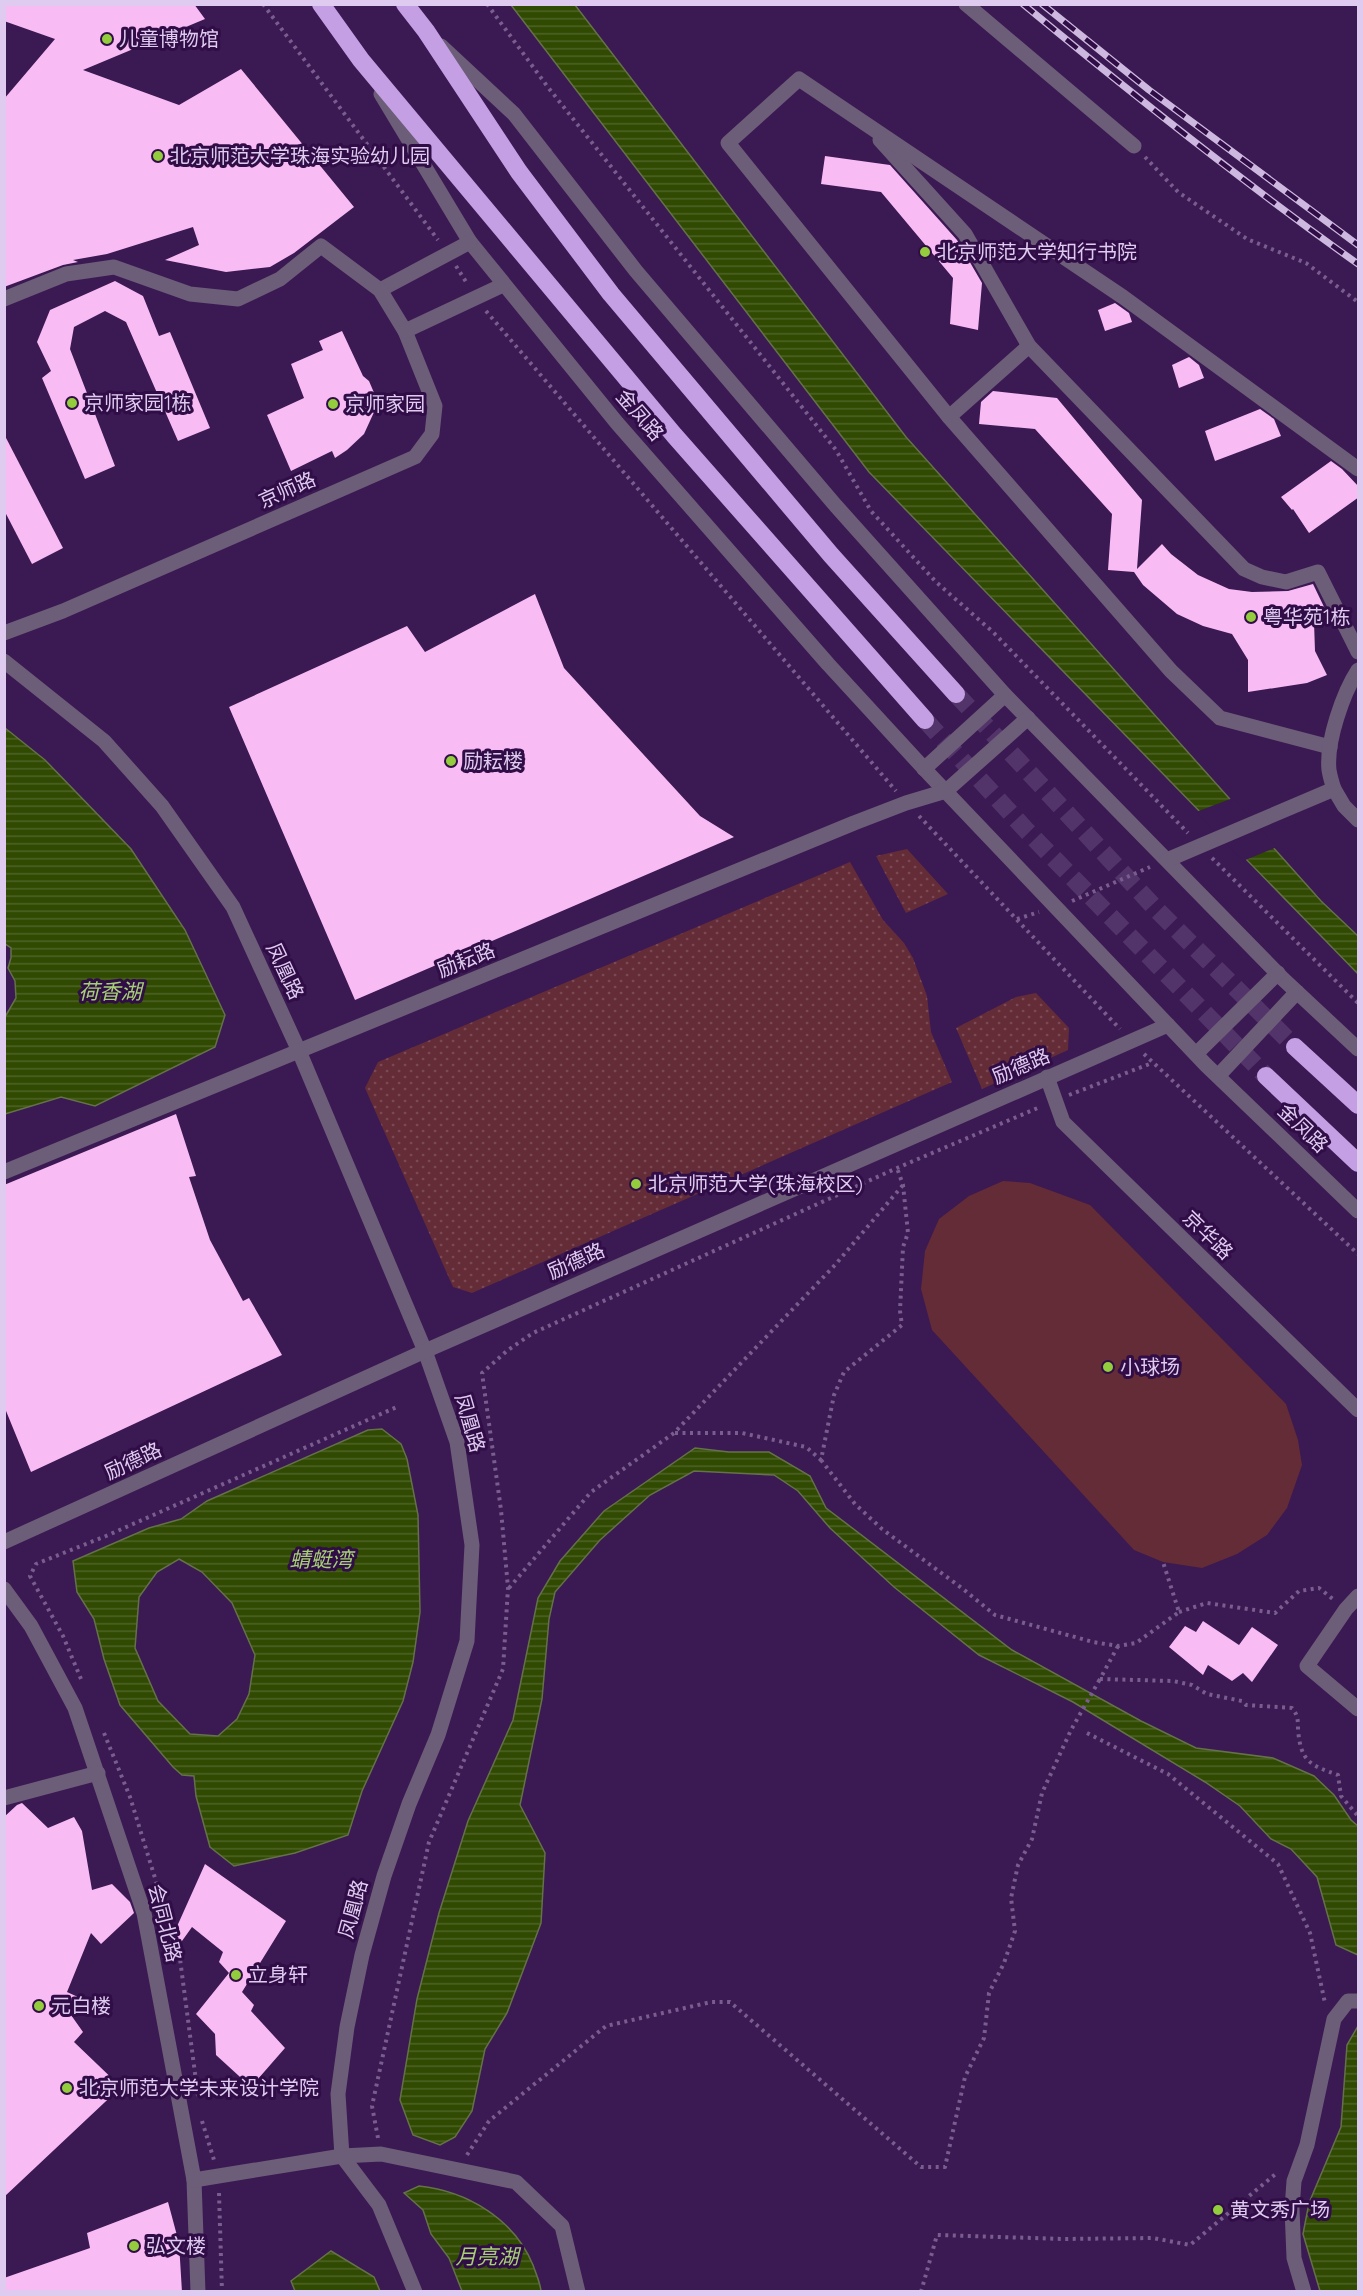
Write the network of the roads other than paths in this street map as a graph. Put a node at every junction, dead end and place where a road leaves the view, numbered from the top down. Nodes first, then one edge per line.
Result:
1 (321, 4) edge
2 (405, 4) edge
3 (966, 4) edge
4 (426, 31) junction
5 (362, 60) junction
6 (864, 122) junction
7 (1134, 146) road end
8 (470, 242) junction
9 (503, 285) junction
10 (380, 290) junction
11 (4, 299) edge
12 (405, 331) junction
13 (1029, 346) junction
14 (949, 417) junction
15 (1359, 469) edge
16 (4, 633) edge
17 (1359, 652) edge
18 (4, 660) edge
19 (1359, 670) edge
20 (956, 694) tunnel mouth
21 (1005, 695) junction
22 (1028, 718) junction
23 (925, 720) tunnel mouth
24 (1330, 747) junction
25 (924, 769) junction
26 (1334, 789) junction
27 (946, 791) junction
28 (1359, 820) edge
29 (1167, 860) junction
30 (1278, 973) junction
31 (1297, 992) junction
32 (1168, 1025) junction
33 (1295, 1047) tunnel mouth
34 (1359, 1049) edge
35 (299, 1051) junction
36 (1196, 1054) junction
37 (1218, 1076) junction
38 (1266, 1076) tunnel mouth
39 (1047, 1077) junction
40 (1359, 1105) edge
41 (1359, 1163) edge
42 (4, 1172) edge
43 (1359, 1211) edge
44 (425, 1351) junction
45 (1359, 1410) edge
46 (4, 1542) edge
47 (4, 1589) edge
48 (1359, 1596) edge
49 (1359, 1709) edge
50 (98, 1773) junction
51 (4, 1798) edge
52 (1359, 2001) edge
53 (342, 2156) junction
54 (194, 2180) junction
55 (198, 2292) edge
56 (415, 2292) edge
57 (578, 2292) edge
58 (1304, 2292) edge

1 - 5 highway, 金凤路
2 - 4 highway
3 - 7 street
4 - 20 highway
4 - 21 street
5 - 8 street, 金凤路
5 - 23 highway, 金凤路
6 - 13 street
6 - 14 street
6 - 15 street
8 - 9 street, 金凤路
8 - 10 street
9 - 12 street
9 - 25 street, 金凤路
10 - 11 street
10 - 12 street, 京师路
12 - 16 street, 京师路
13 - 14 street
13 - 17 street
14 - 24 street
18 - 35 street, 凤凰路
19 - 24 street
21 - 22 street
21 - 25 street
22 - 27 street
22 - 29 street
24 - 26 street
25 - 27 street, 金凤路
26 - 28 street
26 - 29 street
27 - 32 street, 金凤路
27 - 35 street, 励耘路
29 - 30 street
30 - 31 street
30 - 36 street
31 - 34 street
31 - 37 street
32 - 36 street, 金凤路
32 - 39 street, 励德路
33 - 40 highway
35 - 42 street, 励耘路
35 - 44 street, 凤凰路
36 - 37 street, 金凤路
37 - 43 street, 金凤路
38 - 41 highway, 金凤路
39 - 44 street, 励德路
39 - 45 street, 京华路
44 - 46 street, 励德路
44 - 53 street, 凤凰路
47 - 50 street, 会同北路
48 - 49 street
50 - 51 street
50 - 54 street, 会同北路
52 - 58 street
53 - 54 street
53 - 56 street
53 - 57 street
54 - 55 street, 会同北路

